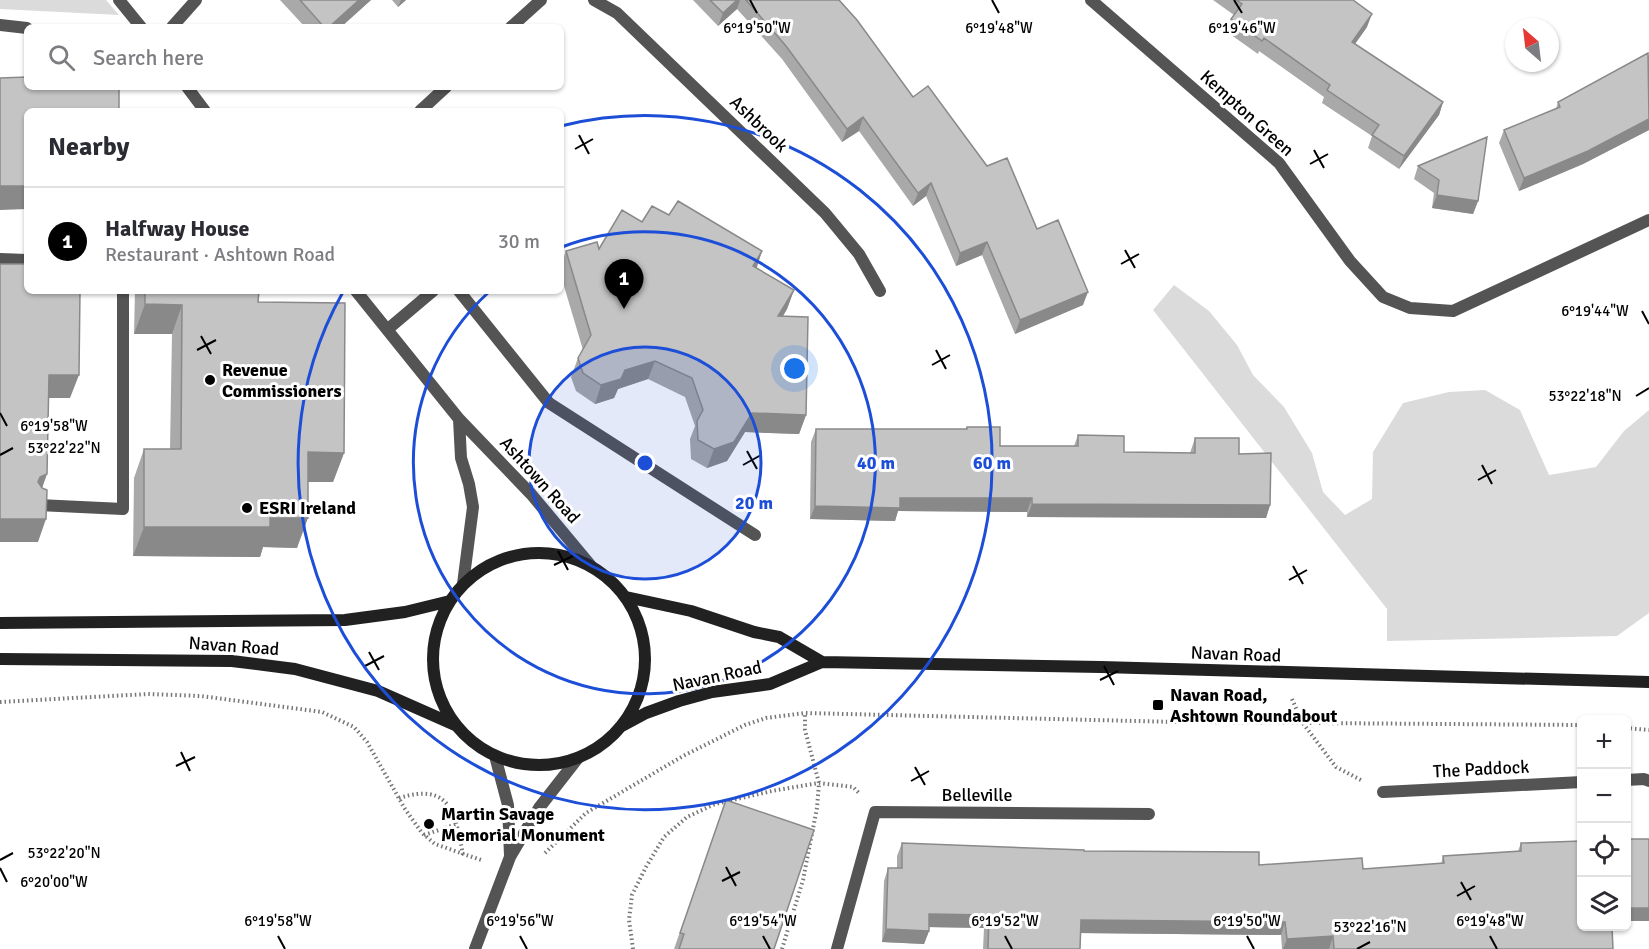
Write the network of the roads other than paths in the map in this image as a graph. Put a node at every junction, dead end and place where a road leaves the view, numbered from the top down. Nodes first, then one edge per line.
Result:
1 (119, 0) edge
2 (196, 0) edge
3 (541, 0) edge
4 (594, 0) edge
5 (1091, 0) edge
6 (139, 24) edge
7 (175, 24) edge
8 (514, 24) edge
9 (0, 25) edge
10 (24, 28) edge
11 (189, 90) edge
12 (443, 90) edge
13 (203, 108) edge
14 (423, 108) edge
15 (1649, 220) edge
16 (0, 260) edge
17 (24, 260) edge
18 (880, 291) dead end
19 (123, 294) edge
20 (359, 294) edge
21 (429, 294) edge
22 (461, 294) edge
23 (388, 329) junction
24 (459, 419) junction
25 (39, 505) edge
26 (755, 535) dead end
27 (592, 567) junction
28 (463, 584) junction
29 (626, 597) junction
30 (450, 600) junction
31 (0, 623) edge
32 (0, 659) edge
33 (822, 662) junction
34 (1649, 682) edge
35 (456, 725) junction
36 (620, 727) junction
37 (495, 756) junction
38 (578, 758) junction
39 (1631, 780) edge
40 (1649, 781) edge
41 (1577, 782) edge
42 (1383, 792) road end
43 (1149, 814) dead end
44 (510, 857) junction
45 (475, 949) edge
46 (837, 949) edge

1 - 6 street
2 - 7 street
3 - 8 street
4 - 18 street, Ashbrook
5 - 15 street, Kempton Green
9 - 10 street
11 - 13 street
12 - 14 street
16 - 17 street
19 - 25 street
20 - 23 street, Ashtown Road
21 - 23 street
22 - 26 street
23 - 24 street, Ashtown Road
24 - 27 street, Ashtown Road
24 - 28 street
27 - 28 main road
27 - 29 main road
28 - 30 main road
29 - 33 main road, Navan Road
29 - 36 main road
30 - 31 main road, Navan Road
30 - 35 main road
32 - 35 main road, Navan Road
33 - 34 main road, Navan Road
33 - 36 main road, Navan Road
35 - 37 main road
36 - 38 main road
37 - 38 main road
37 - 44 street
38 - 44 street
39 - 40 street
41 - 42 street, The Paddock
43 - 46 street, Belleville
44 - 45 street

